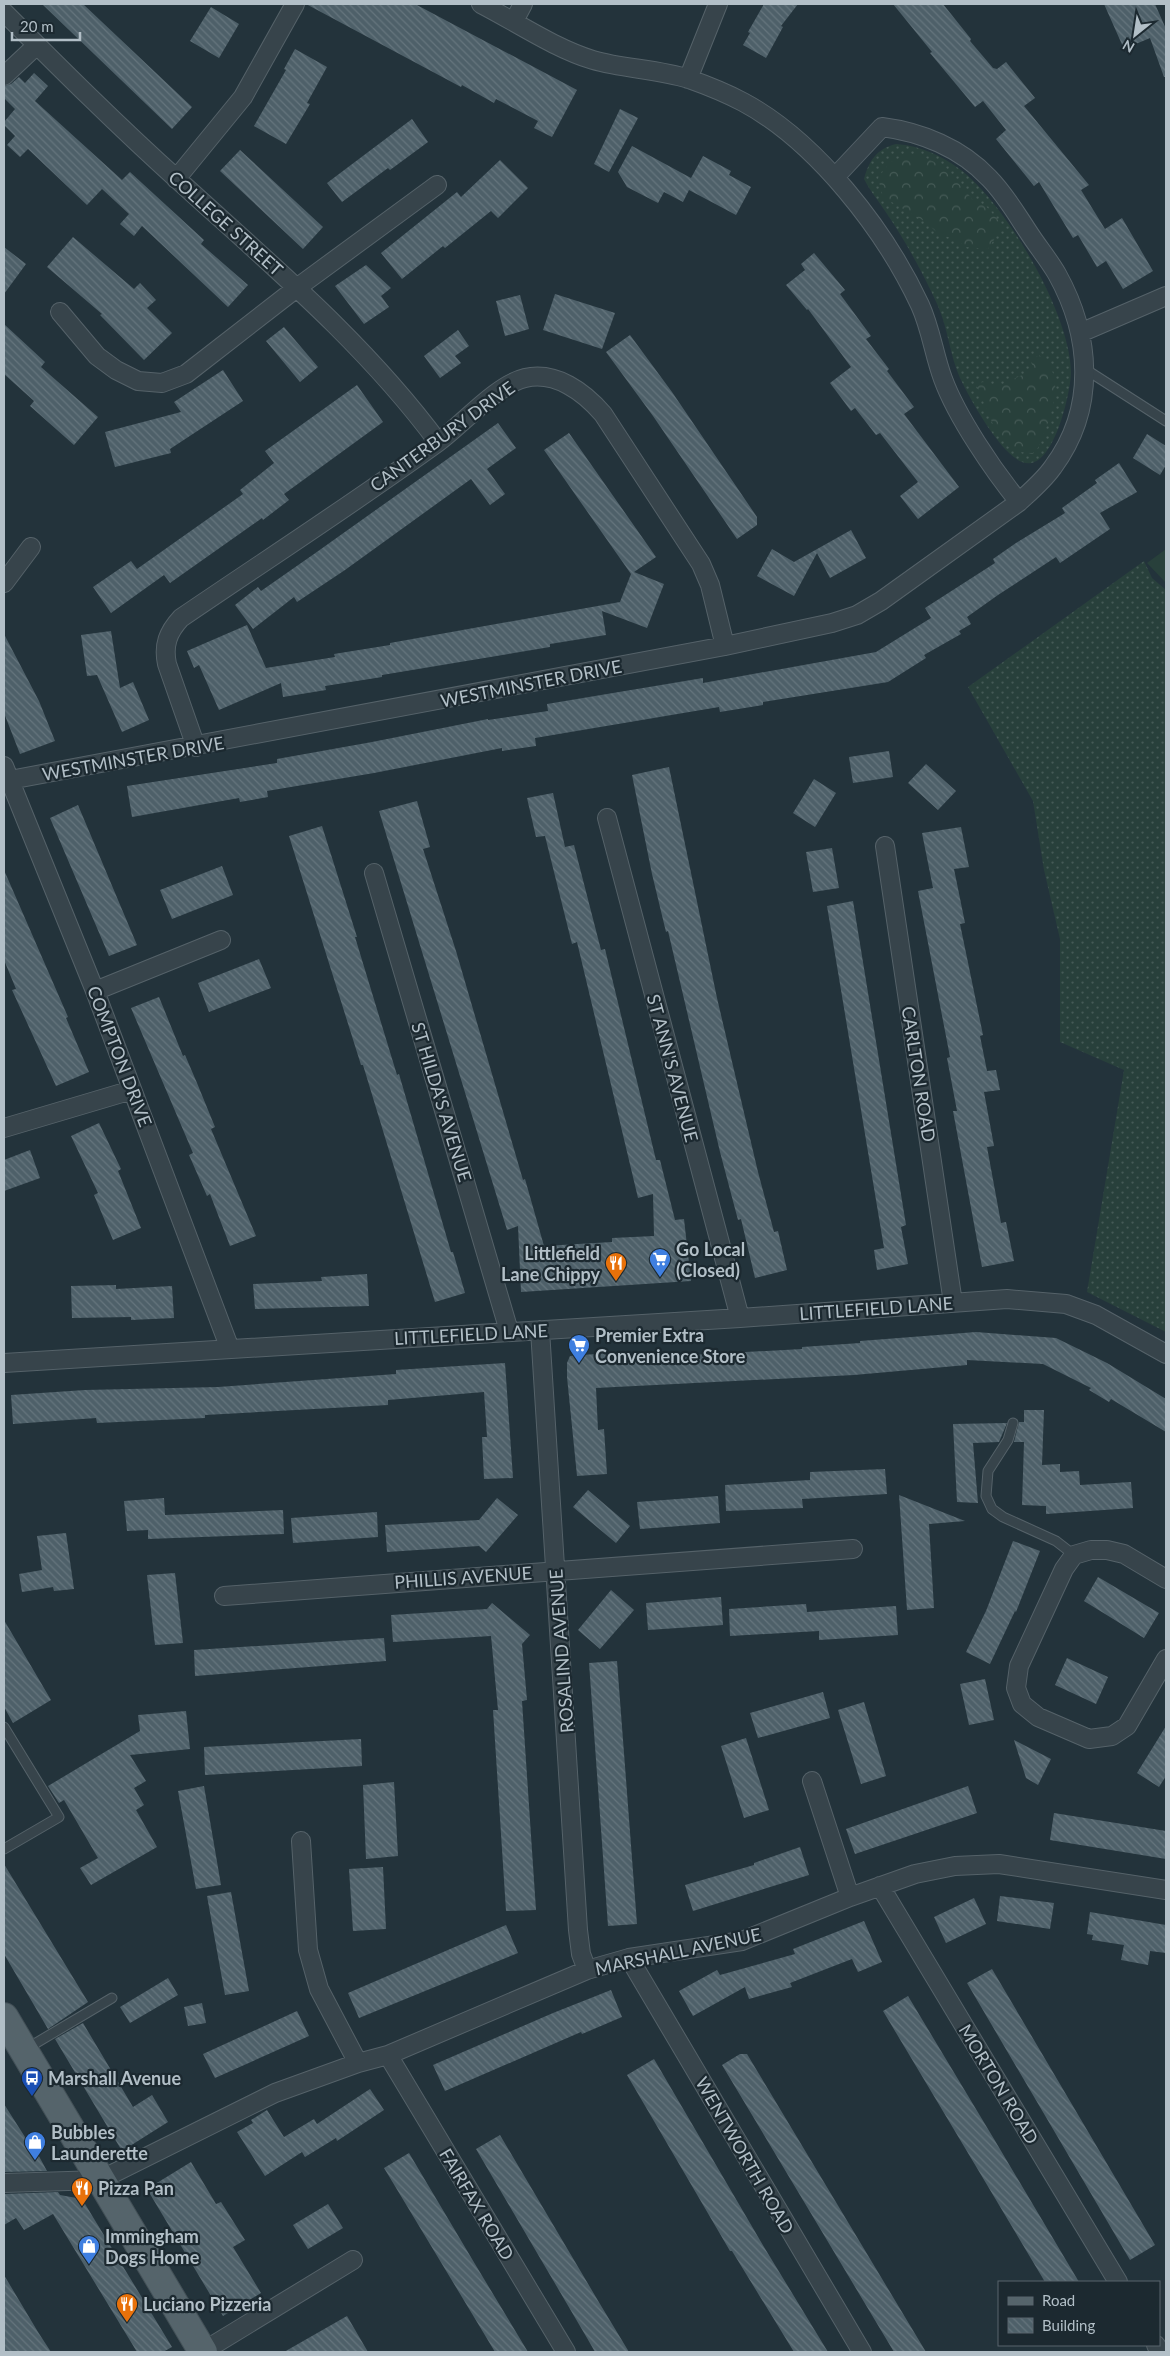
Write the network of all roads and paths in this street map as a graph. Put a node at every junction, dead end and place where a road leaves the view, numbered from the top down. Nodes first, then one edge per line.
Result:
1 (295, 4) edge
2 (482, 4) edge
3 (523, 4) edge
4 (718, 4) edge
5 (4, 12) edge
6 (514, 21) junction
7 (37, 45) junction
8 (4, 76) edge
9 (688, 79) junction
10 (835, 177) junction
11 (176, 179) junction
12 (437, 185) dead end
13 (298, 287) junction
14 (1166, 296) edge
15 (60, 312) dead end
16 (1080, 333) junction
17 (1085, 369) junction
18 (1166, 421) edge
19 (438, 442) junction
20 (1018, 502) junction
21 (31, 547) dead end
22 (6, 577) edge
23 (725, 646) junction
24 (196, 747) junction
25 (7, 773) edge
26 (607, 818) dead end
27 (884, 846) dead end
28 (374, 873) dead end
29 (221, 940) dead end
30 (95, 990) junction
31 (132, 1090) junction
32 (4, 1128) edge
33 (953, 1303) junction
34 (740, 1318) junction
35 (540, 1330) junction
36 (509, 1331) junction
37 (230, 1349) junction
38 (1166, 1354) edge
39 (4, 1363) edge
40 (1014, 1423) dead end
41 (853, 1549) dead end
42 (1074, 1555) junction
43 (556, 1570) junction
44 (1166, 1579) edge
45 (224, 1596) dead end
46 (1166, 1659) edge
47 (4, 1726) edge
48 (812, 1781) dead end
49 (301, 1841) dead end
50 (4, 1849) edge
51 (880, 1886) junction
52 (1166, 1890) edge
53 (850, 1897) junction
54 (629, 1958) junction
55 (587, 1970) junction
56 (112, 1998) dead end
57 (4, 2017) edge
58 (24, 2050) junction
59 (388, 2055) junction
60 (358, 2063) junction
61 (100, 2180) junction
62 (4, 2182) edge
63 (353, 2260) dead end
64 (1117, 2281) edge
65 (203, 2352) edge
66 (566, 2352) edge
67 (862, 2352) edge

1 - 11 street
2 - 6 street
3 - 6 street
4 - 9 street
5 - 7 street, COLLEGE STREET
6 - 9 street
7 - 8 street
7 - 11 street, COLLEGE STREET
9 - 10 street
10 - 16 street, WESTMINSTER DRIVE
10 - 20 street
11 - 13 street, COLLEGE STREET
12 - 13 street
13 - 15 street
13 - 19 street, COLLEGE STREET
14 - 16 street
16 - 17 street, WESTMINSTER DRIVE
17 - 18 lane
17 - 20 street, WESTMINSTER DRIVE
19 - 23 street, CANTERBURY DRIVE
19 - 24 street, CANTERBURY DRIVE
20 - 23 street, WESTMINSTER DRIVE
21 - 22 street
23 - 24 street, WESTMINSTER DRIVE
24 - 25 street, WESTMINSTER DRIVE
25 - 30 street, COMPTON DRIVE
26 - 34 street, ST ANN'S AVENUE
27 - 33 street, CARLTON ROAD
28 - 36 street, ST HILDA'S AVENUE
29 - 30 street
30 - 31 street, COMPTON DRIVE
31 - 32 street
31 - 37 street, COMPTON DRIVE
33 - 34 street, LITTLEFIELD LANE
33 - 38 street, LITTLEFIELD LANE
34 - 35 street, LITTLEFIELD LANE
35 - 36 street, LITTLEFIELD LANE
35 - 43 street, ROSALIND AVENUE
36 - 37 street, LITTLEFIELD LANE
37 - 39 street, LITTLEFIELD LANE
40 - 42 lane
41 - 43 street, PHILLIS AVENUE
42 - 44 street
42 - 46 street
43 - 45 street, PHILLIS AVENUE
43 - 55 street, ROSALIND AVENUE
47 - 50 lane
48 - 53 street
49 - 60 street
51 - 52 street, MARSHALL AVENUE
51 - 53 street, MARSHALL AVENUE
51 - 64 street, MORTON ROAD
53 - 54 street, MARSHALL AVENUE
54 - 55 street, MARSHALL AVENUE
54 - 67 street, WENTWORTH ROAD
55 - 59 street, MARSHALL AVENUE
56 - 58 lane
57 - 58 main road
58 - 61 main road
59 - 60 street, MARSHALL AVENUE
59 - 66 street, FAIRFAX ROAD
60 - 61 street, MARSHALL AVENUE
61 - 62 street
61 - 65 main road
63 - 65 street

